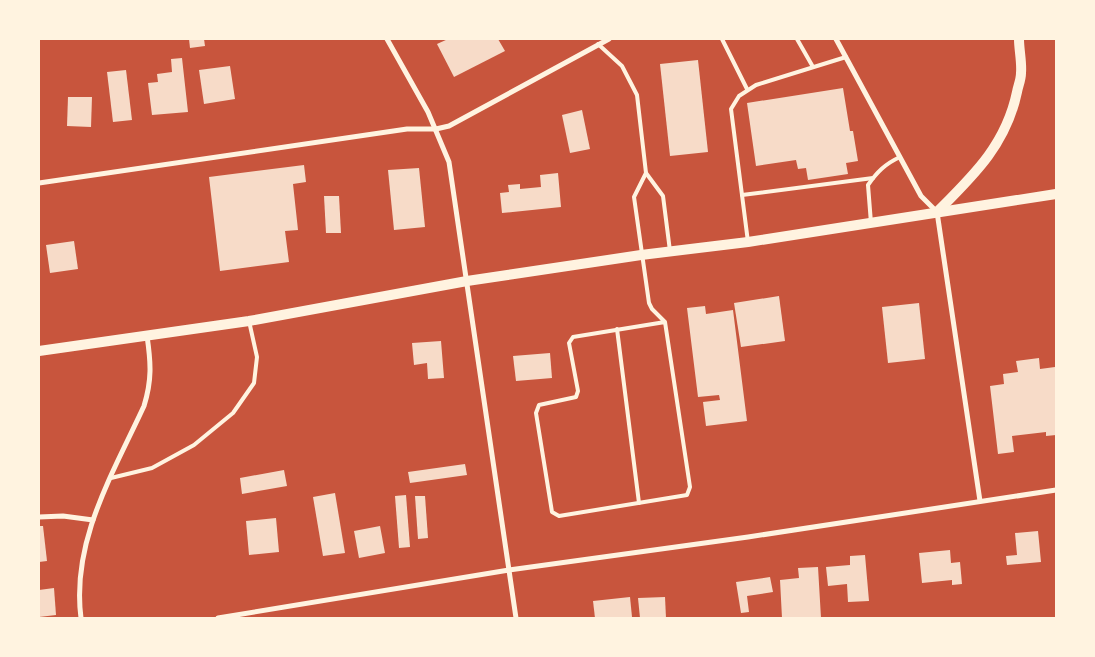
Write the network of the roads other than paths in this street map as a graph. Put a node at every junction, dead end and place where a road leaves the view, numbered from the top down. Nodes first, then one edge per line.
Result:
1 (388, 39) edge
2 (609, 39) edge
3 (722, 39) edge
4 (797, 39) edge
5 (836, 39) edge
6 (1018, 39) edge
7 (598, 44) junction
8 (846, 57) junction
9 (812, 67) junction
10 (747, 90) junction
11 (436, 129) junction
12 (900, 157) junction
13 (646, 173) junction
14 (873, 178) junction
15 (39, 183) edge
16 (1056, 194) edge
17 (742, 195) junction
18 (937, 212) junction
19 (871, 222) junction
20 (748, 242) junction
21 (670, 252) junction
22 (641, 255) junction
23 (467, 280) junction
24 (249, 321) junction
25 (665, 322) junction
26 (617, 330) junction
27 (147, 336) junction
28 (39, 351) edge
29 (111, 478) junction
30 (1056, 490) edge
31 (980, 502) junction
32 (639, 503) junction
33 (39, 517) edge
34 (93, 520) junction
35 (509, 570) junction
36 (81, 618) edge
37 (218, 618) edge
38 (516, 618) edge

1 - 11 street
2 - 7 street
3 - 10 lane
4 - 9 lane
5 - 8 street
6 - 18 main road
7 - 11 street
7 - 13 lane
8 - 9 lane
8 - 12 street
9 - 10 lane
10 - 17 lane
11 - 15 street
11 - 23 street
12 - 14 lane
12 - 18 street
13 - 21 lane
13 - 22 lane
14 - 17 lane
14 - 19 lane
16 - 18 main road
17 - 20 lane
18 - 19 main road
18 - 31 street
19 - 20 main road
20 - 21 main road
21 - 22 main road
22 - 23 main road
22 - 25 lane
23 - 24 main road
23 - 35 street
24 - 27 main road
24 - 29 lane
25 - 26 lane
25 - 32 lane
26 - 32 lane
26 - 32 lane
27 - 28 main road
27 - 29 street
29 - 34 street
30 - 31 street
31 - 35 street
33 - 34 street
34 - 36 street
35 - 37 street
35 - 38 street

